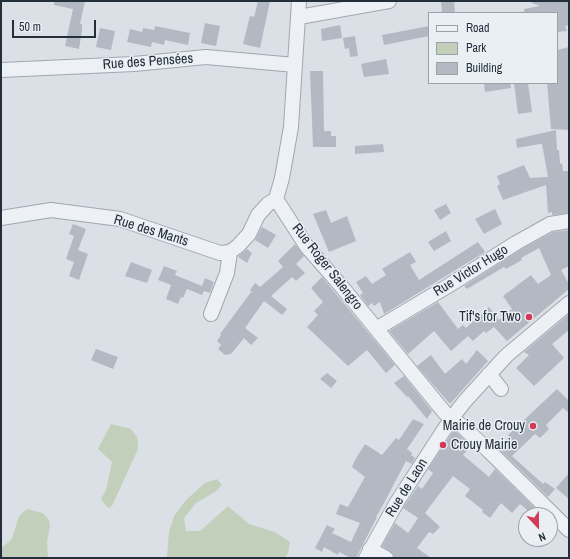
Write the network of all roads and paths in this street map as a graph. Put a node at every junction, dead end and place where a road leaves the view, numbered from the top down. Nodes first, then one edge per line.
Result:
1 (299, 1) edge
2 (389, 1) edge
3 (299, 16) junction
4 (295, 65) junction
5 (1, 70) edge
6 (276, 199) junction
7 (1, 218) edge
8 (569, 221) edge
9 (230, 252) junction
10 (569, 303) edge
11 (211, 314) dead end
12 (376, 329) junction
13 (489, 374) junction
14 (501, 389) dead end
15 (451, 419) junction
16 (569, 530) edge
17 (368, 554) edge
18 (386, 558) edge

1 - 3 street
2 - 3 street
3 - 4 street
4 - 5 street, Rue des Pensées
4 - 6 street
6 - 9 street
6 - 12 street, Rue Roger Salengro
7 - 9 street, Rue des Mants
8 - 12 street, Rue Victor Hugo
9 - 11 street
10 - 13 street, Rue de Laon
12 - 15 street, Rue Roger Salengro
13 - 14 street
13 - 15 street, Rue de Laon
15 - 16 street, Rue Roger Salengro
15 - 17 street, Rue de Laon
17 - 18 street

